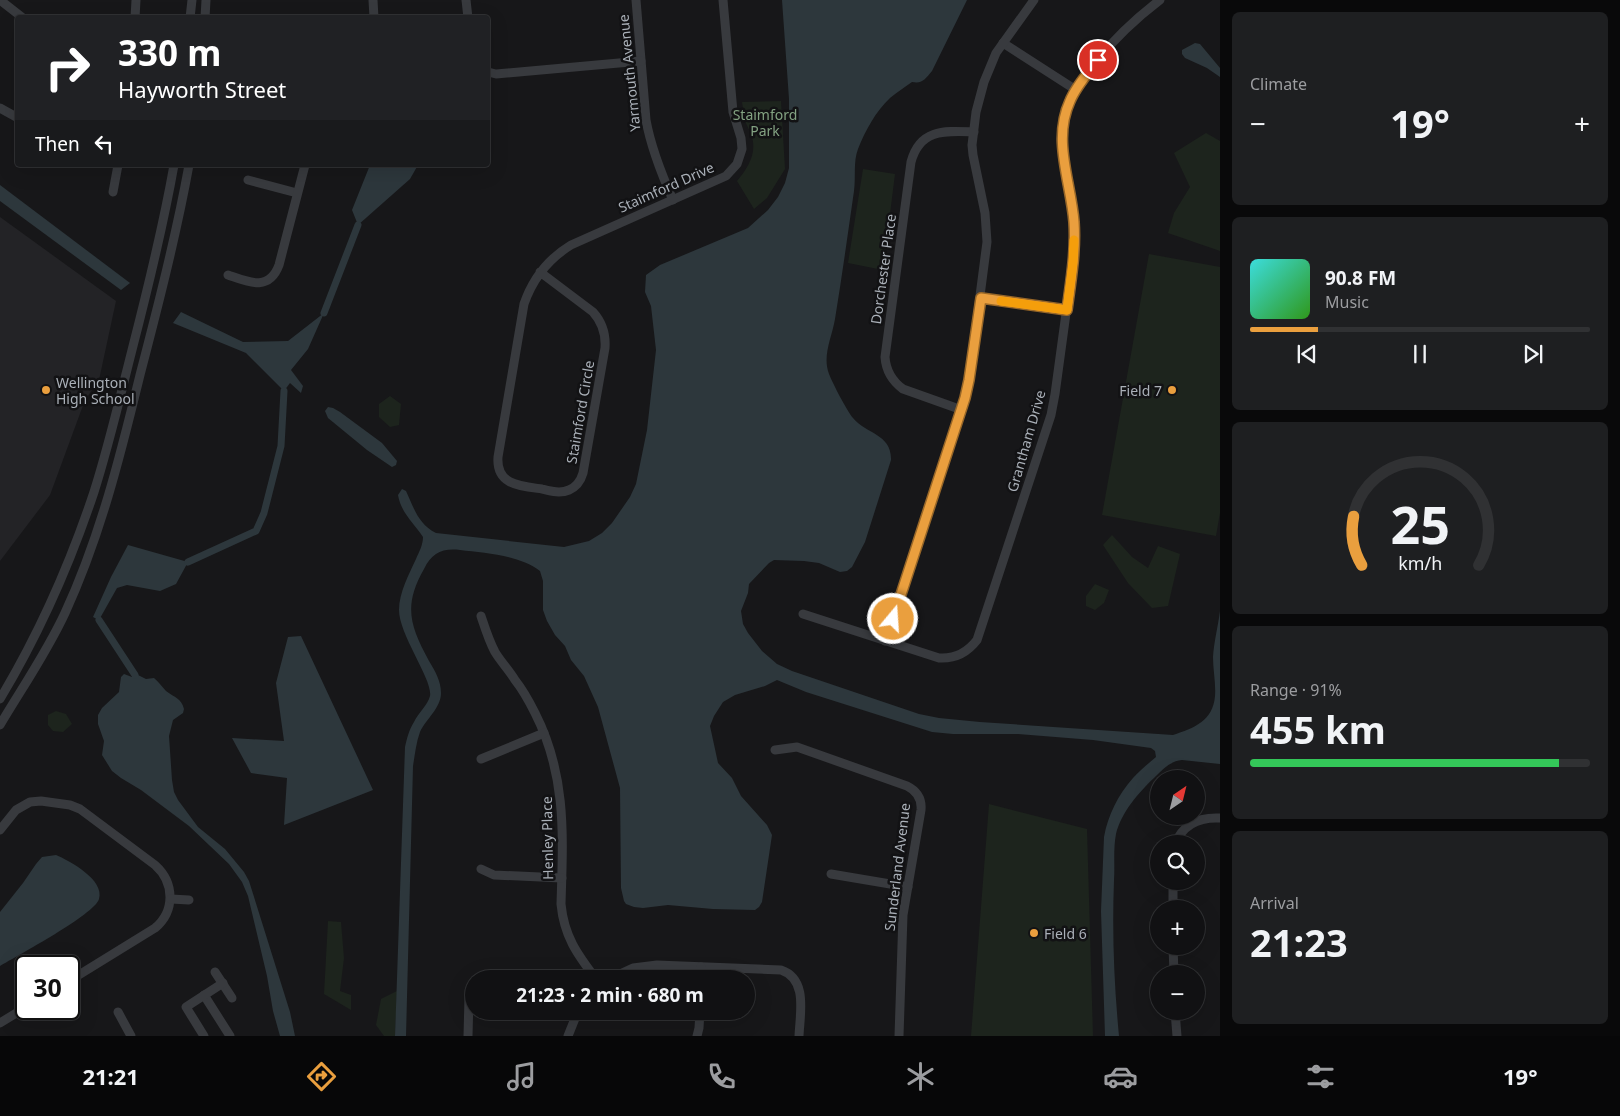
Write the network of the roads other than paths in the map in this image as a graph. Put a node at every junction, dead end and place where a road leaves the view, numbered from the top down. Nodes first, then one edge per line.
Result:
1 (0, 0) edge
2 (136, 0) edge
3 (192, 0) edge
4 (206, 0) edge
5 (372, 0) edge
6 (466, 0) edge
7 (636, 0) edge
8 (723, 0) edge
9 (1034, 0) edge
10 (1160, 0) edge
11 (19, 15) edge
12 (135, 15) edge
13 (190, 15) edge
14 (205, 15) edge
15 (374, 15) edge
16 (468, 15) edge
17 (1003, 43) junction
18 (641, 62) junction
19 (490, 72) edge
20 (1076, 90) junction
21 (0, 108) edge
22 (15, 116) edge
23 (974, 132) junction
24 (118, 167) edge
25 (174, 167) edge
26 (189, 167) edge
27 (304, 167) edge
28 (248, 180) dead end
29 (113, 192) dead end
30 (297, 193) junction
31 (673, 200) junction
32 (540, 272) junction
33 (228, 275) dead end
34 (981, 298) junction
35 (1067, 310) junction
36 (120, 400) junction
37 (133, 404) junction
38 (962, 410) junction
39 (803, 614) dead end
40 (480, 616) dead end
41 (886, 641) junction
42 (0, 699) edge
43 (0, 725) edge
44 (544, 733) junction
45 (775, 750) dead end
46 (480, 759) dead end
47 (1220, 818) edge
48 (0, 830) edge
49 (1180, 835) edge
50 (480, 869) dead end
51 (831, 874) dead end
52 (562, 878) junction
53 (908, 887) junction
54 (171, 899) junction
55 (189, 900) dead end
56 (702, 967) junction
57 (589, 970) edge
58 (630, 970) edge
59 (702, 970) edge
60 (215, 972) dead end
61 (80, 974) edge
62 (223, 983) junction
63 (204, 995) junction
64 (232, 998) dead end
65 (118, 1012) dead end
66 (15, 1014) edge
67 (468, 1020) edge
68 (574, 1020) edge
69 (699, 1020) edge
70 (1176, 1020) edge
71 (0, 1024) edge
72 (132, 1036) edge
73 (204, 1036) edge
74 (230, 1036) edge
75 (468, 1036) edge
76 (568, 1036) edge
77 (697, 1036) edge
78 (799, 1036) edge
79 (899, 1036) edge
80 (1177, 1036) edge

1 - 11 street
2 - 12 street
3 - 13 street
4 - 14 street
5 - 15 street
6 - 16 street
7 - 18 street, Yarmouth Avenue
8 - 31 street, Staimford Drive
9 - 17 street
10 - 20 street, Grantham Drive
17 - 20 street
17 - 23 street
18 - 19 street
18 - 31 street, Yarmouth Avenue
20 - 35 street, Grantham Drive
21 - 22 street
23 - 34 street
23 - 38 street, Dorchester Place
24 - 29 street
25 - 36 street
26 - 37 street
27 - 30 street
28 - 30 street
30 - 33 street
31 - 32 street, Staimford Drive
32 - 32 street, Staimford Circle
34 - 35 street
34 - 38 street
35 - 41 street, Grantham Drive
36 - 37 street
36 - 42 street
37 - 43 street
38 - 41 street
39 - 41 street
40 - 44 street, Henley Place
44 - 46 street
44 - 52 street, Henley Place
45 - 53 street, Sunderland Avenue
47 - 49 street
48 - 54 street
50 - 52 street
51 - 53 street
52 - 57 street, Henley Place
53 - 79 street, Sunderland Avenue
54 - 55 street
54 - 61 street
56 - 58 street
56 - 59 street
56 - 78 street
60 - 62 street
62 - 63 street
62 - 64 street
63 - 73 street
63 - 74 street
65 - 72 street
66 - 71 street
67 - 75 street
68 - 76 street
69 - 77 street
70 - 80 street

